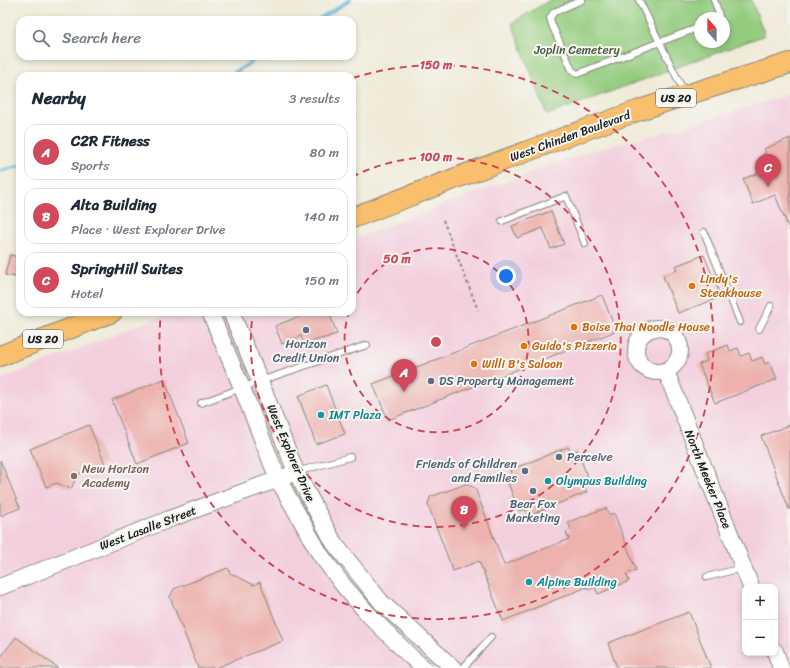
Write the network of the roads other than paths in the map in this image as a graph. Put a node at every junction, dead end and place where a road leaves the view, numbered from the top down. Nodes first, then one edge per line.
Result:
1 (582, 0) edge
2 (639, 0) edge
3 (714, 0) edge
4 (718, 12) edge
5 (694, 29) edge
6 (660, 42) junction
7 (788, 61) edge
8 (686, 95) junction
9 (356, 216) edge
10 (502, 221) dead end
11 (704, 232) dead end
12 (585, 244) dead end
13 (770, 306) dead end
14 (102, 316) edge
15 (212, 316) edge
16 (233, 316) edge
17 (740, 322) dead end
18 (759, 329) dead end
19 (367, 345) dead end
20 (0, 356) edge
21 (666, 371) dead end
22 (260, 381) junction
23 (242, 388) junction
24 (200, 403) dead end
25 (350, 457) dead end
26 (296, 472) junction
27 (278, 479) junction
28 (744, 567) junction
29 (707, 577) dead end
30 (750, 584) edge
31 (0, 588) edge
32 (491, 637) dead end
33 (777, 656) edge
34 (424, 668) edge
35 (453, 668) edge
36 (463, 668) edge
37 (781, 668) edge

1 - 6 lane
2 - 6 lane
3 - 4 lane
5 - 6 lane
6 - 8 lane
7 - 8 main road, West Chinden Boulevard / US 20
8 - 9 main road, West Chinden Boulevard / US 20
10 - 12 lane
11 - 17 lane
13 - 18 lane
14 - 20 main road, US 20
15 - 23 street, West Explorer Drive
16 - 22 street, West Explorer Drive
19 - 22 lane
21 - 28 street, North Meeker Place
22 - 23 lane
22 - 26 street, West Explorer Drive
23 - 24 lane
23 - 27 street, West Explorer Drive
25 - 26 lane
26 - 27 street, West Lasalle Street
26 - 35 street, West Explorer Drive
27 - 31 street, West Lasalle Street
27 - 34 street, West Explorer Drive
28 - 29 lane
28 - 30 street, North Meeker Place
32 - 36 lane
33 - 37 street

